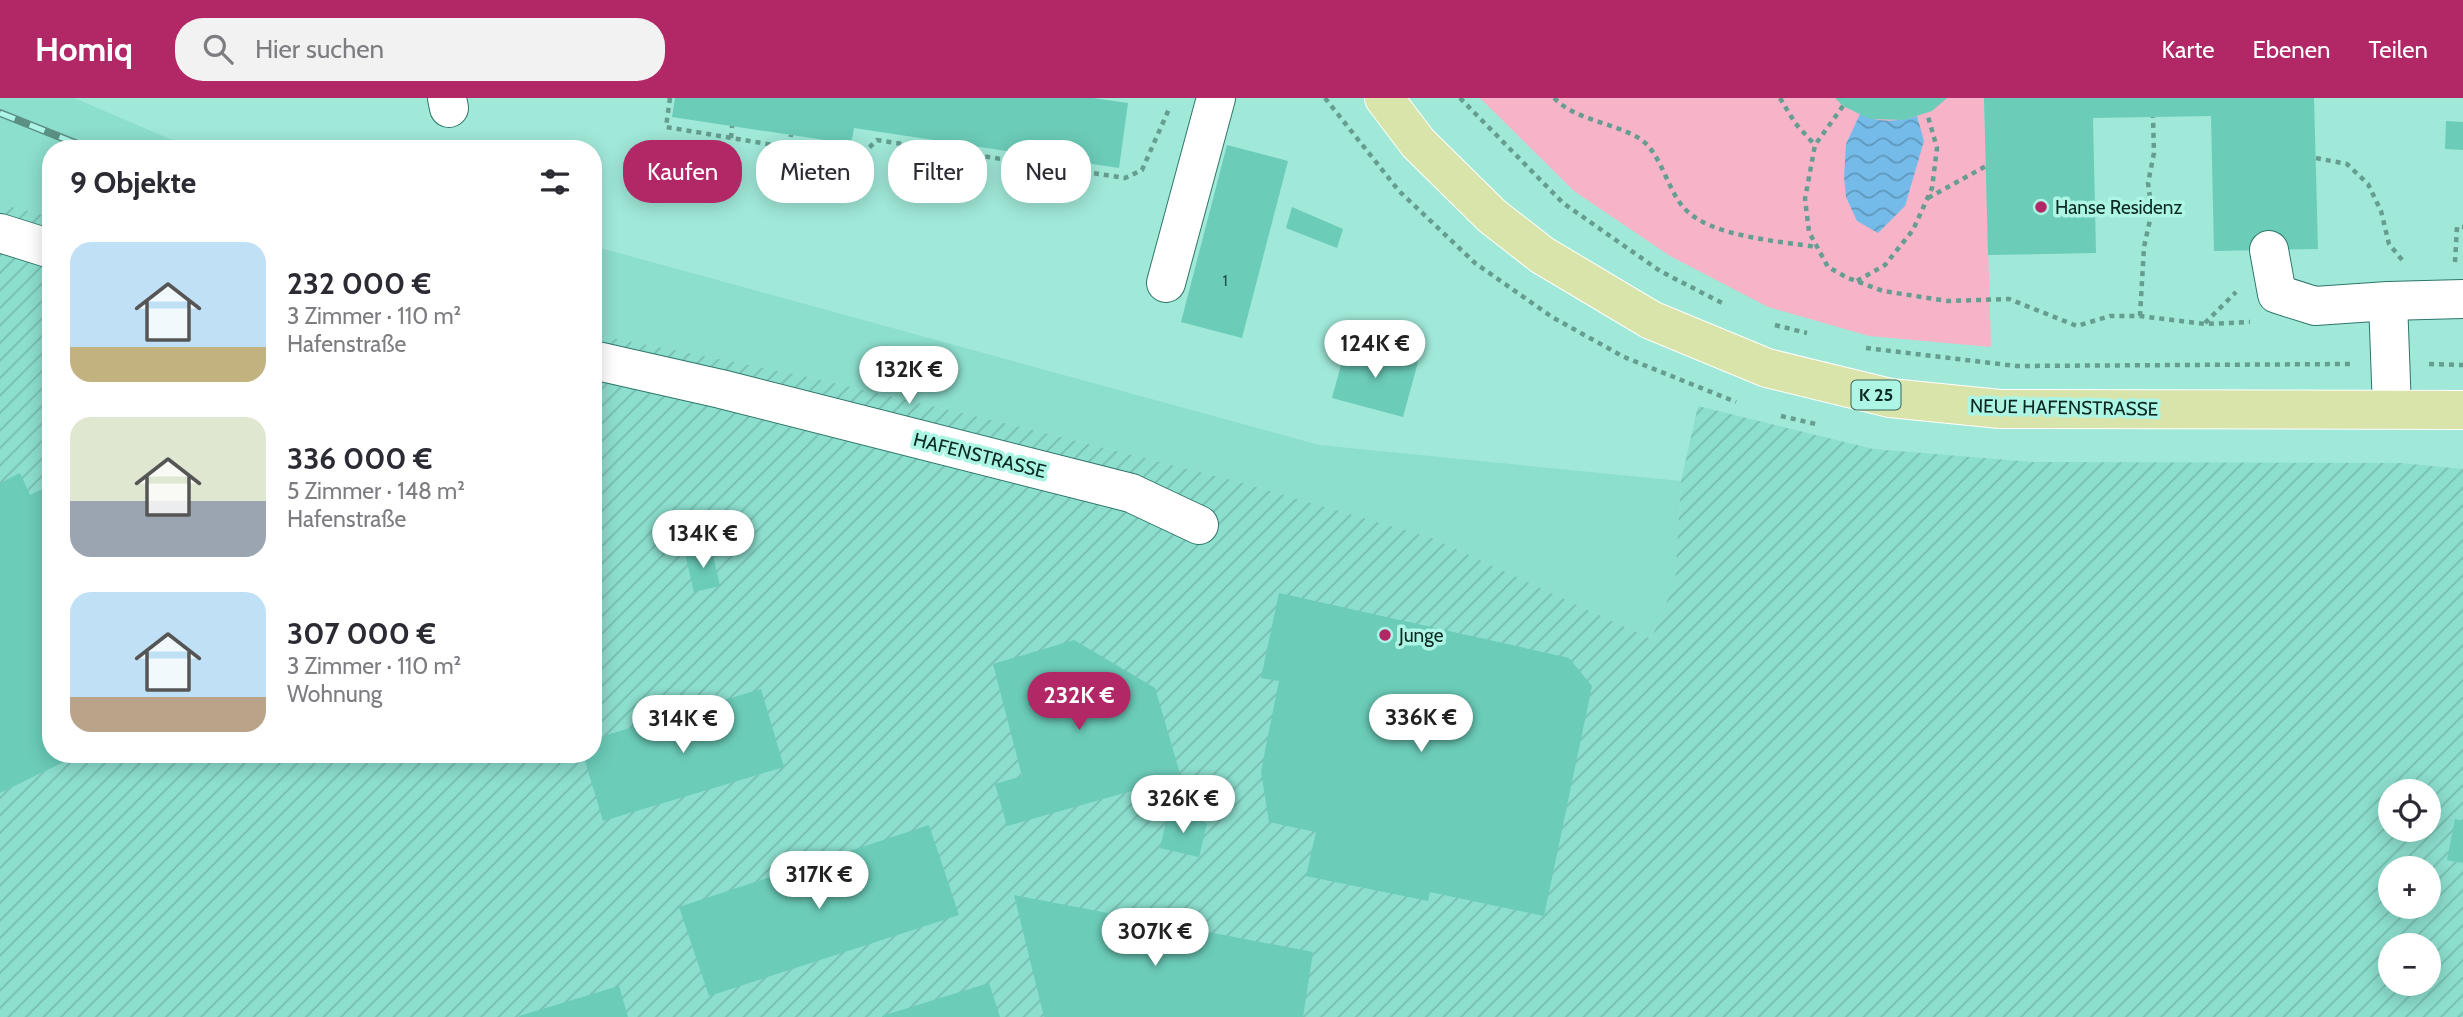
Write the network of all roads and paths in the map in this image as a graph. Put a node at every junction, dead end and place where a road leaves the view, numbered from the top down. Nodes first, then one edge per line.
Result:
1 (670, 98) edge
2 (1174, 98) edge
3 (1216, 98) edge
4 (1384, 98) edge
5 (1460, 98) edge
6 (1554, 98) edge
7 (1780, 98) edge
8 (1843, 106) dead end
9 (1927, 113) dead end
10 (2153, 117) dead end
11 (732, 126) dead end
12 (791, 135) dead end
13 (731, 138) junction
14 (791, 140) edge
15 (756, 142) edge
16 (1815, 145) junction
17 (2316, 158) dead end
18 (1986, 166) dead end
19 (1091, 172) edge
20 (1928, 198) junction
21 (0, 233) edge
22 (42, 245) edge
23 (1818, 248) junction
24 (2269, 250) dead end
25 (2404, 262) dead end
26 (1857, 281) junction
27 (1166, 283) dead end
28 (2277, 294) junction
29 (2463, 299) edge
30 (2388, 301) junction
31 (1732, 308) dead end
32 (2140, 316) junction
33 (1769, 324) dead end
34 (1818, 336) dead end
35 (1856, 346) dead end
36 (602, 362) edge
37 (2389, 363) junction
38 (2463, 365) edge
39 (2392, 409) junction
40 (2463, 410) edge
41 (1199, 525) dead end

1 - 13 path
2 - 19 path
3 - 27 street
4 - 39 main road, NEUE HAFENSTRASSE / K 25
5 - 31 path
6 - 23 path
7 - 16 path
8 - 16 path
9 - 20 path
10 - 32 path
11 - 13 path
12 - 14 path
13 - 15 path
16 - 23 path
17 - 25 path
18 - 20 path
20 - 26 path
21 - 22 street
23 - 26 path
24 - 28 street
26 - 32 path
28 - 30 street
28 - 32 path
29 - 30 street
30 - 37 street
33 - 34 path
35 - 37 path
36 - 41 street, HAFENSTRASSE
37 - 38 path
37 - 39 street
39 - 40 main road, NEUE HAFENSTRASSE / K 25

